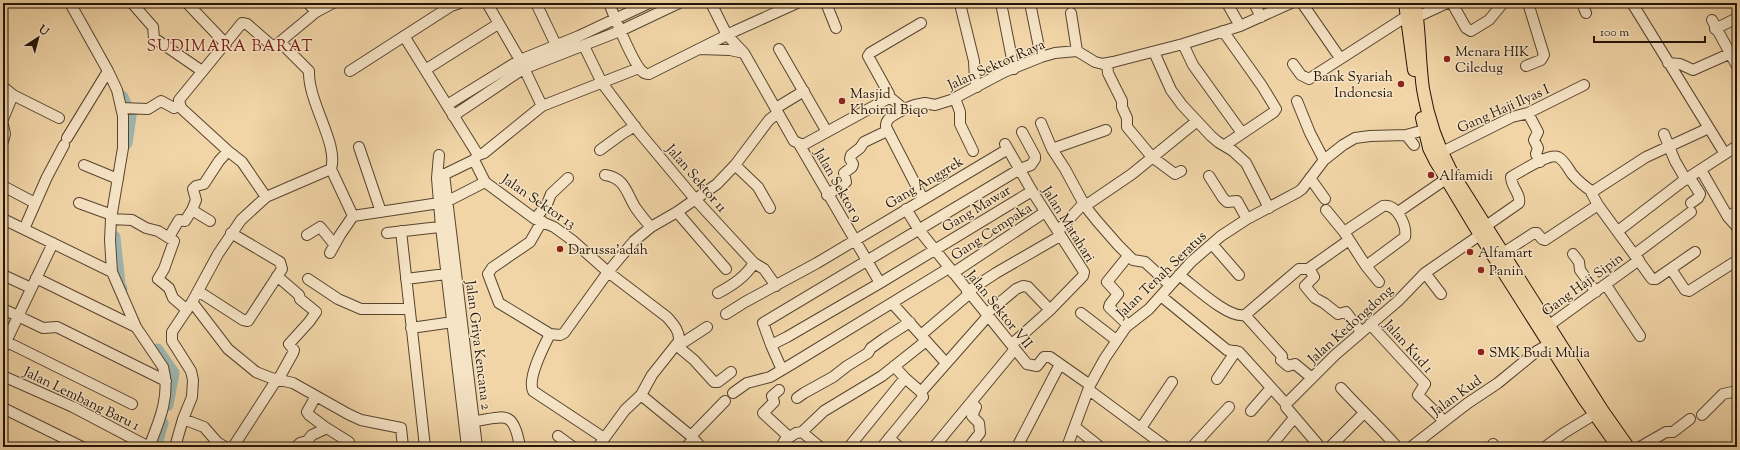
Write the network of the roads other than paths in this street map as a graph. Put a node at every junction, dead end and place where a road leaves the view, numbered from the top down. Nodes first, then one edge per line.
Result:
1 (70, 3) edge
2 (132, 3) edge
3 (187, 3) edge
4 (308, 3) edge
5 (333, 3) edge
6 (460, 3) edge
7 (487, 3) edge
8 (536, 3) edge
9 (609, 3) edge
10 (649, 3) edge
11 (678, 3) edge
12 (711, 3) edge
13 (797, 3) edge
14 (826, 3) edge
15 (963, 3) edge
16 (1001, 3) edge
17 (1030, 3) edge
18 (1227, 3) edge
19 (1254, 3) edge
20 (1291, 3) edge
21 (1302, 3) edge
22 (1405, 3) edge
23 (1415, 3) edge
24 (1447, 3) edge
25 (1452, 3) edge
26 (1503, 3) edge
27 (1528, 3) edge
28 (1582, 3) edge
29 (1632, 3) edge
30 (316, 12) junction
31 (1071, 13) dead end
32 (1586, 13) dead end
33 (1261, 17) junction
34 (1412, 17) junction
35 (1737, 18) edge
36 (616, 20) junction
37 (921, 23) dead end
38 (498, 24) junction
39 (1240, 26) junction
40 (836, 28) dead end
41 (620, 31) junction
42 (1223, 31) junction
43 (727, 35) junction
44 (404, 36) junction
45 (280, 43) junction
46 (226, 44) junction
47 (1183, 44) junction
48 (556, 45) junction
49 (584, 46) junction
50 (699, 49) junction
51 (779, 49) dead end
52 (1077, 51) junction
53 (1154, 52) junction
54 (744, 53) junction
55 (1041, 57) junction
56 (1340, 58) junction
57 (1734, 58) edge
58 (1107, 63) junction
59 (1668, 63) junction
60 (1293, 64) dead end
61 (521, 65) junction
62 (1526, 66) dead end
63 (639, 68) junction
64 (1014, 69) junction
65 (425, 70) junction
66 (108, 71) junction
67 (202, 71) junction
68 (350, 71) dead end
69 (602, 83) junction
70 (1584, 85) dead end
71 (3, 87) edge
72 (804, 91) junction
73 (976, 91) junction
74 (13, 95) junction
75 (889, 98) junction
76 (956, 98) junction
77 (1297, 100) dead end
78 (179, 104) junction
79 (447, 105) junction
80 (542, 106) junction
81 (125, 108) junction
82 (904, 109) junction
83 (777, 112) junction
84 (1528, 113) junction
85 (453, 116) junction
86 (59, 118) dead end
87 (3, 119) edge
88 (1197, 121) junction
89 (1041, 123) dead end
90 (3, 125) edge
91 (635, 126) junction
92 (1709, 128) junction
93 (1106, 130) dead end
94 (1428, 130) junction
95 (887, 131) junction
96 (828, 132) junction
97 (1022, 132) dead end
98 (1242, 133) junction
99 (1664, 134) dead end
100 (1406, 135) junction
101 (3, 140) edge
102 (800, 144) junction
103 (1225, 145) junction
104 (1414, 145) dead end
105 (1006, 146) joint
106 (1737, 146) edge
107 (359, 147) dead end
108 (1669, 148) junction
109 (1052, 149) junction
110 (600, 150) dead end
111 (228, 151) junction
112 (974, 151) dead end
113 (1437, 154) junction
114 (1725, 154) junction
115 (439, 155) dead end
116 (1152, 157) junction
117 (476, 158) junction
118 (1324, 160) junction
119 (1540, 162) junction
120 (84, 165) dead end
121 (735, 165) junction
122 (331, 169) junction
123 (1020, 169) junction
124 (1701, 170) junction
125 (1181, 171) dead end
126 (605, 175) dead end
127 (441, 176) junction
128 (1209, 176) dead end
129 (568, 178) dead end
130 (1310, 178) junction
131 (1446, 178) junction
132 (118, 179) junction
133 (1688, 179) junction
134 (485, 182) junction
135 (3, 186) edge
136 (1032, 191) junction
137 (1593, 192) junction
138 (827, 195) junction
139 (266, 198) junction
140 (695, 199) junction
141 (923, 199) junction
142 (35, 202) junction
143 (443, 202) junction
144 (79, 203) dead end
145 (1084, 204) junction
146 (1598, 205) junction
147 (770, 208) dead end
148 (1269, 208) junction
149 (906, 209) junction
150 (192, 210) junction
151 (1737, 211) edge
152 (381, 212) junction
153 (677, 212) junction
154 (1045, 212) junction
155 (1398, 212) junction
156 (353, 216) junction
157 (111, 217) junction
158 (1728, 217) junction
159 (3, 219) edge
160 (1247, 219) junction
161 (539, 220) junction
162 (210, 221) dead end
163 (446, 226) junction
164 (651, 227) junction
165 (1737, 227) edge
166 (24, 229) junction
167 (919, 230) junction
168 (1483, 230) junction
169 (401, 231) junction
170 (1618, 231) junction
171 (231, 233) junction
172 (387, 233) dead end
173 (1059, 234) junction
174 (308, 235) dead end
175 (1347, 236) junction
176 (169, 237) junction
177 (854, 240) junction
178 (53, 243) junction
179 (1212, 244) junction
180 (935, 249) junction
181 (1695, 252) dead end
182 (1503, 253) junction
183 (1573, 254) dead end
184 (1128, 256) junction
185 (1637, 257) junction
186 (867, 260) junction
187 (754, 263) junction
188 (1733, 263) dead end
189 (1366, 266) junction
190 (1309, 268) junction
191 (726, 269) dead end
192 (1671, 269) junction
193 (951, 271) junction
194 (112, 272) junction
195 (608, 272) junction
196 (280, 273) junction
197 (452, 273) junction
198 (1425, 273) junction
199 (1239, 274) dead end
200 (3, 275) edge
201 (1179, 275) junction
202 (36, 278) junction
203 (308, 279) dead end
204 (406, 279) junction
205 (1379, 282) dead end
206 (880, 283) junction
207 (1170, 285) junction
208 (1606, 285) junction
209 (776, 286) junction
210 (31, 288) junction
211 (198, 291) junction
212 (1522, 291) junction
213 (1596, 292) junction
214 (718, 293) dead end
215 (968, 293) junction
216 (1442, 294) dead end
217 (1161, 296) junction
218 (892, 303) junction
219 (190, 306) junction
220 (3, 309) edge
221 (409, 309) junction
222 (1050, 310) junction
223 (1081, 313) dead end
224 (726, 314) dead end
225 (987, 315) junction
226 (1245, 315) junction
227 (18, 316) junction
228 (453, 322) junction
229 (910, 322) junction
230 (1370, 324) junction
231 (1128, 325) junction
232 (136, 327) junction
233 (707, 327) dead end
234 (411, 328) junction
235 (1546, 328) junction
236 (1361, 332) junction
237 (550, 334) junction
238 (1640, 336) dead end
239 (924, 338) junction
240 (1116, 340) junction
241 (1554, 342) junction
242 (4, 343) edge
243 (678, 343) junction
244 (770, 345) junction
245 (1014, 347) junction
246 (1236, 351) junction
247 (946, 363) junction
248 (1060, 364) junction
249 (894, 366) junction
250 (782, 370) junction
251 (731, 372) dead end
252 (3, 376) edge
253 (905, 378) junction
254 (1312, 378) junction
255 (1217, 379) dead end
256 (277, 380) junction
257 (166, 381) junction
258 (1172, 382) dead end
259 (1090, 388) junction
260 (1271, 388) junction
261 (1340, 388) dead end
262 (779, 390) dead end
263 (1737, 391) edge
264 (921, 392) junction
265 (734, 393) dead end
266 (641, 395) junction
267 (316, 396) junction
268 (796, 398) dead end
269 (725, 401) dead end
270 (971, 403) junction
271 (132, 404) dead end
272 (1286, 404) junction
273 (1228, 407) dead end
274 (3, 408) edge
275 (1251, 411) dead end
276 (1598, 412) junction
277 (1364, 413) junction
278 (1702, 415) dead end
279 (183, 418) junction
280 (1294, 418) junction
281 (1690, 419) dead end
282 (1444, 421) junction
283 (469, 422) junction
284 (1075, 427) junction
285 (325, 428) junction
286 (1141, 428) junction
287 (802, 432) junction
288 (558, 436) dead end
289 (790, 437) junction
290 (889, 438) junction
291 (696, 441) edge
292 (600, 445) edge
293 (82, 447) edge
294 (149, 447) edge
295 (175, 447) edge
296 (225, 447) edge
297 (233, 447) edge
298 (296, 447) edge
299 (349, 447) edge
300 (403, 447) edge
301 (425, 447) edge
302 (467, 447) edge
303 (477, 447) edge
304 (520, 447) edge
305 (573, 447) edge
306 (686, 447) edge
307 (781, 447) edge
308 (820, 447) edge
309 (849, 447) edge
310 (882, 447) edge
311 (899, 447) edge
312 (934, 447) edge
313 (969, 447) edge
314 (1017, 447) edge
315 (1068, 447) edge
316 (1100, 447) edge
317 (1166, 447) edge
318 (1192, 447) edge
319 (1270, 447) edge
320 (1320, 447) edge
321 (1330, 447) edge
322 (1397, 447) edge
323 (1411, 447) edge
324 (1545, 447) edge
325 (1618, 447) edge
326 (1628, 447) edge
327 (1640, 447) edge

1 - 66 street
2 - 67 street
3 - 46 street
4 - 30 street
5 - 30 street
6 - 44 street
7 - 38 street
8 - 48 street
9 - 36 street
10 - 36 street
11 - 41 street
12 - 43 street
13 - 43 street
14 - 40 street
15 - 73 street
16 - 64 street
17 - 55 street
18 - 39 street
19 - 33 street
20 - 33 street
21 - 56 street
22 - 34 main road
23 - 34 main road
24 - 34 street
25 - 26 street
27 - 62 street
28 - 32 street
29 - 59 street
30 - 45 street
31 - 52 street
33 - 39 street
34 - 56 street
34 - 94 main road
35 - 57 street
36 - 41 street
36 - 48 street
37 - 75 street
38 - 61 street
38 - 65 street
39 - 42 street
41 - 49 street
41 - 63 street
42 - 47 street
42 - 98 street
43 - 50 street
43 - 54 street
44 - 65 street
44 - 68 street
45 - 46 street
45 - 122 street
46 - 67 street
47 - 53 street
47 - 98 street
48 - 61 street
49 - 61 street
49 - 69 street
50 - 54 street
50 - 63 street
51 - 72 street
52 - 55 street, Jalan Sektor Raya
52 - 58 street
53 - 58 street
53 - 88 street
54 - 83 street
55 - 64 street, Jalan Sektor Raya
56 - 60 street
57 - 59 street
58 - 116 street
59 - 92 street
61 - 79 street
61 - 80 street
61 - 85 street
63 - 69 street
64 - 73 street, Jalan Sektor Raya
65 - 79 street
66 - 81 street
66 - 142 street
67 - 78 street
69 - 80 street
69 - 91 street, Jalan Sektor 11
70 - 84 street, Gang Haji Ilyas I
71 - 74 street
72 - 83 street
72 - 96 street
73 - 76 street, Jalan Sektor Raya
74 - 86 street
74 - 87 street
75 - 82 street
75 - 96 street
76 - 82 street, Jalan Sektor Raya
76 - 112 street
77 - 118 street
78 - 81 street
78 - 111 street
79 - 85 street
80 - 117 street
81 - 132 street
82 - 95 street, Jalan Sektor Raya
83 - 102 street
83 - 121 street
84 - 113 street, Gang Haji Ilyas I
84 - 119 street
85 - 117 street
88 - 103 street
88 - 116 street
89 - 109 street
90 - 101 street
91 - 110 street
91 - 140 street, Jalan Sektor 11
92 - 108 street
92 - 114 street
93 - 109 street
94 - 100 street, Jalan Tenah Seratus
94 - 113 main road
95 - 138 street
95 - 141 street
96 - 102 street
97 - 123 street
98 - 103 street
99 - 108 street
100 - 104 street
100 - 118 street, Jalan Tenah Seratus
102 - 138 street, Jalan Sektor 9
103 - 148 street
105 - 123 street, Jalan Matahari
105 - 141 street, Gang Anggrek
106 - 114 street
107 - 152 street
108 - 133 street
108 - 137 street
109 - 145 street
111 - 139 street
111 - 150 street
113 - 131 main road
113 - 168 main road
114 - 124 street
115 - 127 street, Jalan Griya Kencana 2
116 - 125 street
116 - 145 street
117 - 127 street
117 - 134 street
118 - 130 street, Jalan Tenah Seratus
119 - 137 street
119 - 168 street, Jalan Kedongdong
120 - 132 street
121 - 140 street
121 - 147 street
122 - 139 street
122 - 156 street
123 - 136 street, Jalan Matahari
123 - 167 street
124 - 133 street
124 - 158 street
126 - 164 street
127 - 143 street, Jalan Griya Kencana 2
128 - 160 street
129 - 161 street
130 - 148 street, Jalan Tenah Seratus
130 - 175 street
131 - 155 street
131 - 168 main road
132 - 157 street
133 - 170 street
133 - 185 street, Gang Haji Sipin
134 - 143 street, Jalan Sektor 13
134 - 161 street, Jalan Sektor 13
135 - 142 street
136 - 154 street, Jalan Matahari
136 - 180 street, Gang Mawar
137 - 146 street
138 - 177 street, Jalan Sektor 9
139 - 171 street
140 - 153 street
140 - 187 street, Jalan Sektor 11
141 - 149 street, Gang Anggrek
142 - 166 street
143 - 152 street, Jalan Sektor 13
143 - 163 street, Jalan Griya Kencana 2
144 - 157 street
145 - 173 street
145 - 184 street
146 - 170 street
146 - 182 street
148 - 160 street, Jalan Tenah Seratus
149 - 167 street, Jalan Sektor VII
149 - 177 street, Gang Anggrek
150 - 162 street
150 - 176 street
151 - 158 street
152 - 156 street, Jalan Sektor 13
153 - 164 street
153 - 191 street
154 - 173 street, Jalan Matahari
154 - 193 street, Gang Cempaka
155 - 175 street
155 - 189 street
156 - 174 street
157 - 176 street
157 - 194 street
158 - 165 street
159 - 166 street
160 - 179 street, Jalan Tenah Seratus
161 - 195 street, Jalan Sektor 13
161 - 237 street
163 - 169 street
163 - 197 street, Jalan Griya Kencana 2
164 - 195 street
166 - 178 street
167 - 180 street, Jalan Sektor VII
167 - 186 street
168 - 182 main road
168 - 198 street, Jalan Kedongdong
168 - 212 main road
169 - 172 street
169 - 204 street
170 - 185 street
171 - 196 street
171 - 211 street
173 - 215 street
173 - 222 street, Jalan Matahari
175 - 189 street
175 - 190 street
176 - 219 street
177 - 186 street, Jalan Sektor 9
177 - 209 street, Gang Anggrek
178 - 194 street
178 - 202 street
179 - 199 street
179 - 201 street, Jalan Tenah Seratus
180 - 193 street, Jalan Sektor VII
180 - 206 street, Gang Mawar
181 - 192 street
182 - 212 main road
183 - 213 street
184 - 207 street
184 - 231 street
185 - 192 street
185 - 208 street, Gang Haji Sipin
186 - 206 street, Jalan Sektor 9
186 - 244 street
187 - 209 street, Jalan Sektor 11
187 - 214 street
188 - 192 street
189 - 205 street
190 - 226 street
190 - 236 street
193 - 215 street, Jalan Sektor VII
193 - 218 street, Gang Cempaka
194 - 232 street
195 - 237 street
195 - 243 street, Jalan Sektor 13
196 - 211 street
196 - 256 street
197 - 204 street, Jalan Griya Kencana 2
197 - 228 street, Jalan Griya Kencana 2
197 - 283 street, Jalan Griya Kencana 2
198 - 216 street
198 - 230 street, Jalan Kedongdong
200 - 210 street
201 - 207 street, Jalan Tenah Seratus
201 - 226 street
202 - 210 street
202 - 232 street
203 - 221 street
204 - 221 street
206 - 244 street, Gang Mawar
207 - 217 street, Jalan Tenah Seratus
208 - 213 street, Gang Haji Sipin
208 - 238 street
209 - 224 street, Gang Anggrek
210 - 227 street
211 - 219 street
212 - 235 main road
213 - 235 street, Gang Haji Sipin
215 - 225 street, Jalan Sektor VII
215 - 239 street
217 - 231 street, Jalan Tenah Seratus
217 - 246 street
218 - 229 street
218 - 250 street, Gang Cempaka
219 - 256 street
219 - 279 street
220 - 227 street
221 - 234 street
222 - 225 street
222 - 245 street, Jalan Matahari
223 - 240 street
225 - 245 street, Jalan Sektor VII
225 - 247 street
226 - 254 street
227 - 242 street
227 - 257 street
228 - 234 street, Jalan Griya Kencana 2
228 - 283 street, Jalan Griya Kencana 2
229 - 239 street
229 - 268 street
230 - 236 street, Jalan Kedongdong
230 - 282 street, Jalan Kud 1
231 - 240 street, Jalan Tenah Seratus
232 - 257 street
233 - 243 street
234 - 301 street
235 - 241 main road
236 - 254 street, Jalan Kedongdong
237 - 292 street
239 - 247 street
239 - 249 street
240 - 259 street, Jalan Tenah Seratus
241 - 276 main road
241 - 282 street, Jalan Kud
242 - 271 street
243 - 251 street
243 - 266 street
244 - 250 street
245 - 248 street, Jalan Sektor VII
245 - 270 street, Jalan Matahari
246 - 255 street
246 - 260 street
247 - 264 street
248 - 259 street, Jalan Sektor VII
248 - 314 street
249 - 253 street
249 - 287 street
250 - 265 street, Gang Cempaka
252 - 294 street, Jalan Lembang Baru 1
253 - 264 street
253 - 309 street
254 - 272 street, Jalan Kedongdong
256 - 267 street
256 - 297 street
257 - 294 street
258 - 286 street
259 - 284 street, Jalan Tenah Seratus
259 - 286 street, Jalan Sektor VII
260 - 272 street
260 - 275 street
261 - 277 street
262 - 289 street
263 - 278 street
264 - 290 street
266 - 291 street
266 - 292 street
267 - 285 street
267 - 300 street
269 - 291 street
270 - 312 street, Jalan Matahari
270 - 313 street
272 - 280 street
273 - 318 street
274 - 293 street
276 - 324 street
276 - 325 main road
276 - 326 main road
277 - 321 street
277 - 322 street
279 - 295 street
279 - 296 street
280 - 319 street
280 - 320 street
281 - 327 street
282 - 323 street, Jalan Kud
283 - 302 street, Jalan Griya Kencana 2
283 - 303 street, Jalan Griya Kencana 2
283 - 304 street, Jalan Griya Kencana 2
284 - 315 street, Jalan Tenah Seratus
284 - 316 street
285 - 298 street
285 - 299 street
286 - 317 street, Jalan Sektor VII
287 - 289 street
287 - 308 street
288 - 305 street
289 - 307 street
290 - 310 street
290 - 311 street
291 - 306 street

